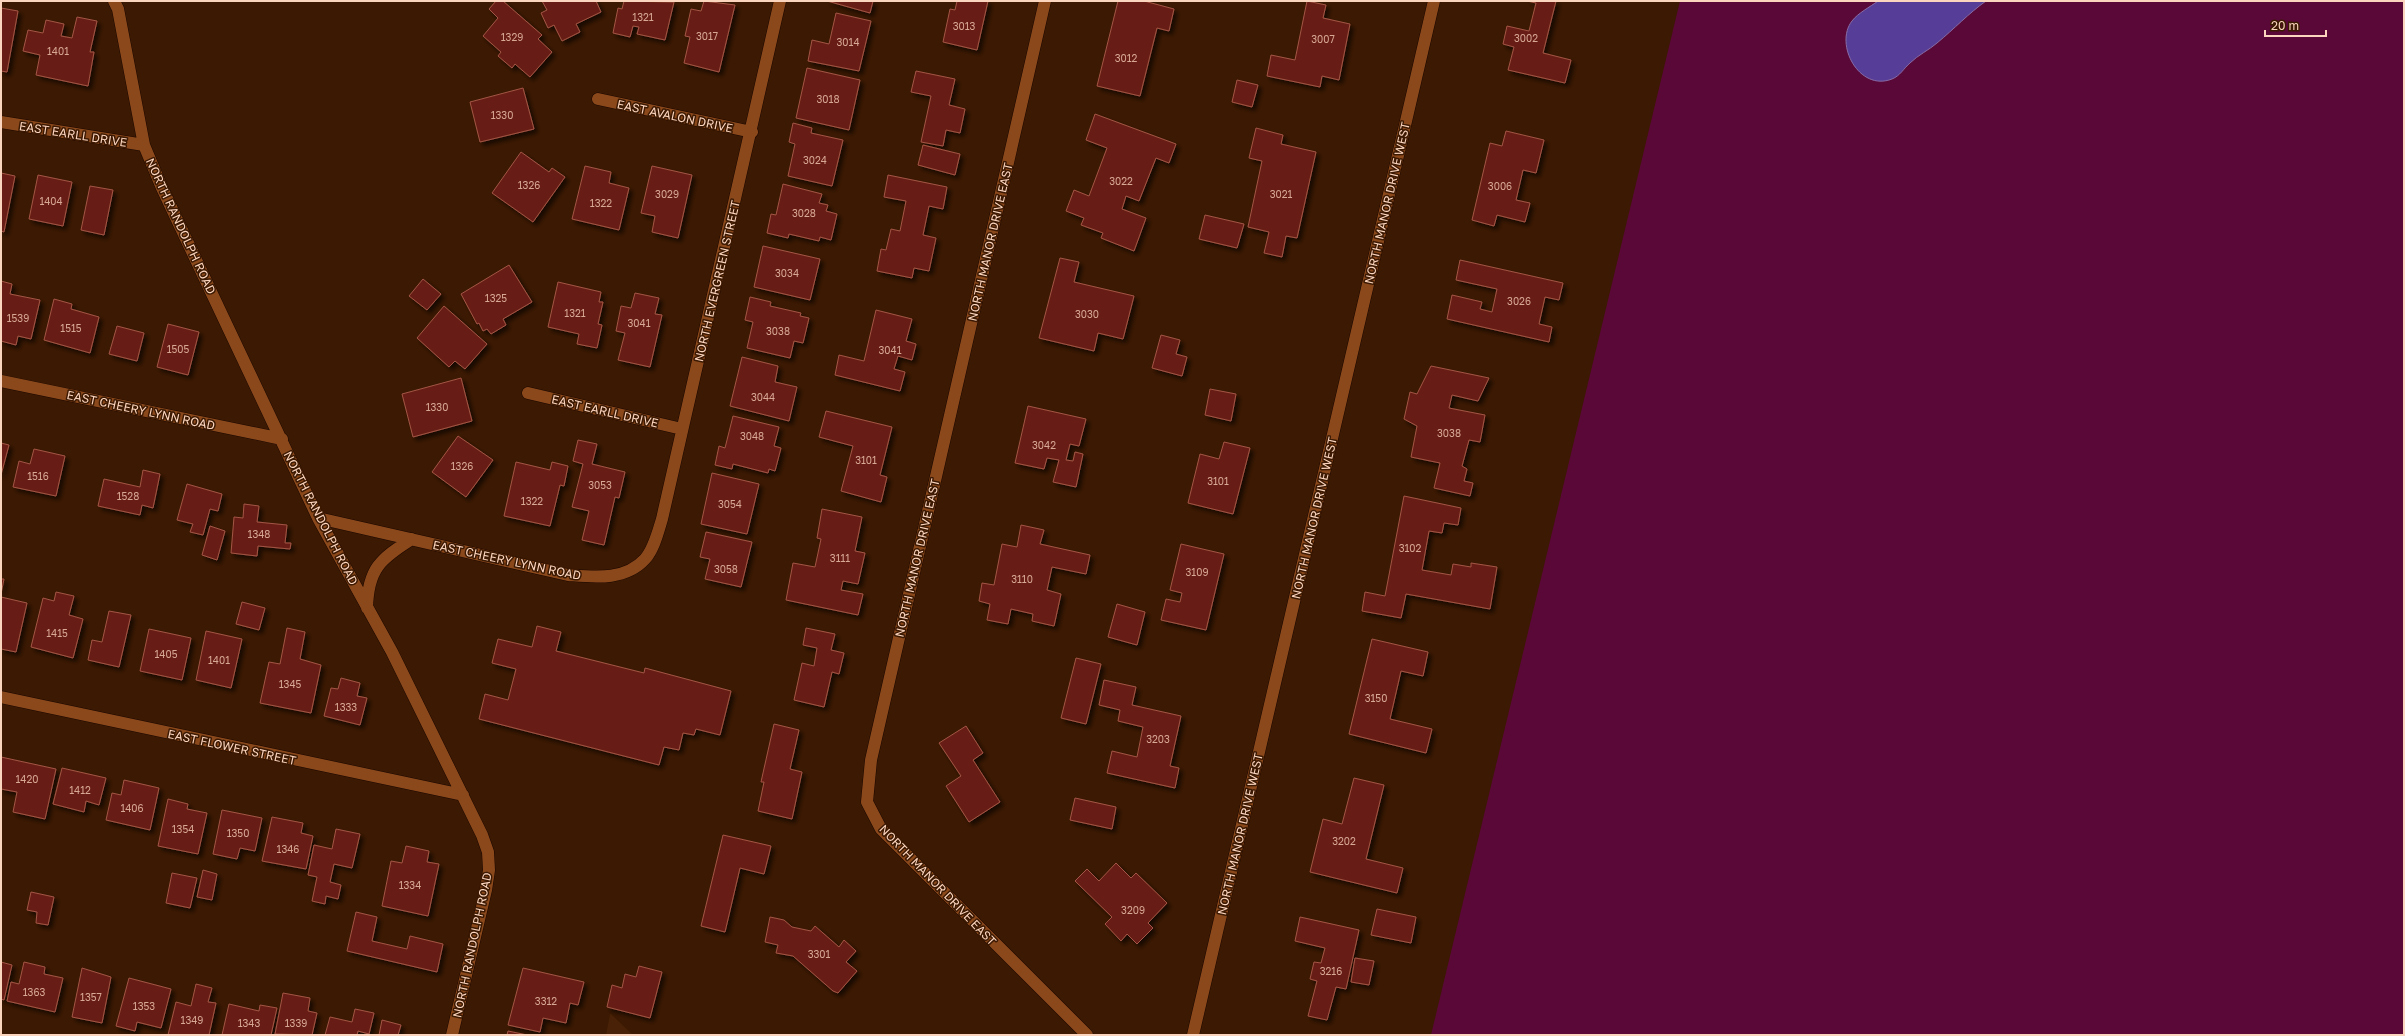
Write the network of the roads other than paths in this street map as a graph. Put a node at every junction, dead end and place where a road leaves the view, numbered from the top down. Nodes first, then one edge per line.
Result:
1 (780, 1) edge
2 (1046, 1) edge
3 (1434, 1) edge
4 (118, 4) edge
5 (598, 99) dead end
6 (1, 122) edge
7 (752, 132) junction
8 (144, 145) junction
9 (1, 381) edge
10 (528, 393) dead end
11 (682, 429) junction
12 (282, 439) junction
13 (318, 518) junction
14 (412, 540) junction
15 (645, 559) joint
16 (367, 609) junction
17 (1, 697) edge
18 (463, 795) junction
19 (452, 1035) edge
20 (1086, 1035) edge
21 (1193, 1035) edge

1 - 7 street, NORTH EVERGREEN STREET
2 - 20 street, NORTH MANOR DRIVE EAST
3 - 21 street, NORTH MANOR DRIVE WEST
4 - 8 street, NORTH RANDOLPH ROAD
5 - 7 street, EAST AVALON DRIVE
6 - 8 street, EAST EARLL DRIVE
7 - 11 street, NORTH EVERGREEN STREET
8 - 12 street, NORTH RANDOLPH ROAD
9 - 12 street, EAST CHEERY LYNN ROAD
10 - 11 street, EAST EARLL DRIVE
11 - 15 street, NORTH EVERGREEN STREET
12 - 13 street, NORTH RANDOLPH ROAD
13 - 14 street, EAST CHEERY LYNN ROAD
13 - 16 street, NORTH RANDOLPH ROAD
14 - 15 street, EAST CHEERY LYNN ROAD
14 - 16 street
16 - 18 street, NORTH RANDOLPH ROAD
17 - 18 street, EAST FLOWER STREET
18 - 19 street, NORTH RANDOLPH ROAD

